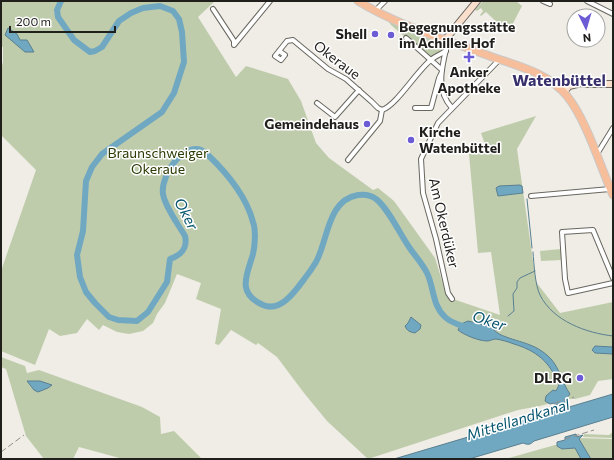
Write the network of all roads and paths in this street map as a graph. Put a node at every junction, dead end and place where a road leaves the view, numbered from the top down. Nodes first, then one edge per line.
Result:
1 (270, 1) edge
2 (358, 1) edge
3 (385, 1) edge
4 (477, 1) edge
5 (543, 1) edge
6 (587, 1) edge
7 (550, 4) dead end
8 (213, 9) dead end
9 (376, 11) junction
10 (613, 14) edge
11 (406, 38) dead end
12 (446, 40) junction
13 (279, 51) dead end
14 (446, 52) junction
15 (431, 59) junction
16 (499, 60) junction
17 (442, 70) junction
18 (613, 84) edge
19 (359, 90) junction
20 (561, 90) junction
21 (317, 103) dead end
22 (415, 108) dead end
23 (452, 108) junction
24 (382, 110) junction
25 (613, 128) edge
26 (596, 155) junction
27 (348, 160) dead end
28 (612, 192) edge
29 (531, 196) dead end
30 (612, 276) edge
31 (613, 283) edge
32 (452, 299) dead end

1 - 8 street
2 - 9 main road
3 - 9 street
4 - 12 main road
5 - 7 street
6 - 10 street
9 - 12 main road
11 - 15 street
12 - 14 street
12 - 16 main road
13 - 19 street, Okeraue
14 - 15 street
14 - 17 street
15 - 17 street
15 - 24 street
16 - 20 main road
16 - 23 street, Am Okerdüker
17 - 22 street
17 - 23 street
18 - 20 main road
19 - 21 street
19 - 24 street, Okeraue
20 - 26 main road
23 - 32 street, Am Okerdüker
24 - 27 street
25 - 26 street
26 - 28 main road
28 - 29 street
30 - 31 street

